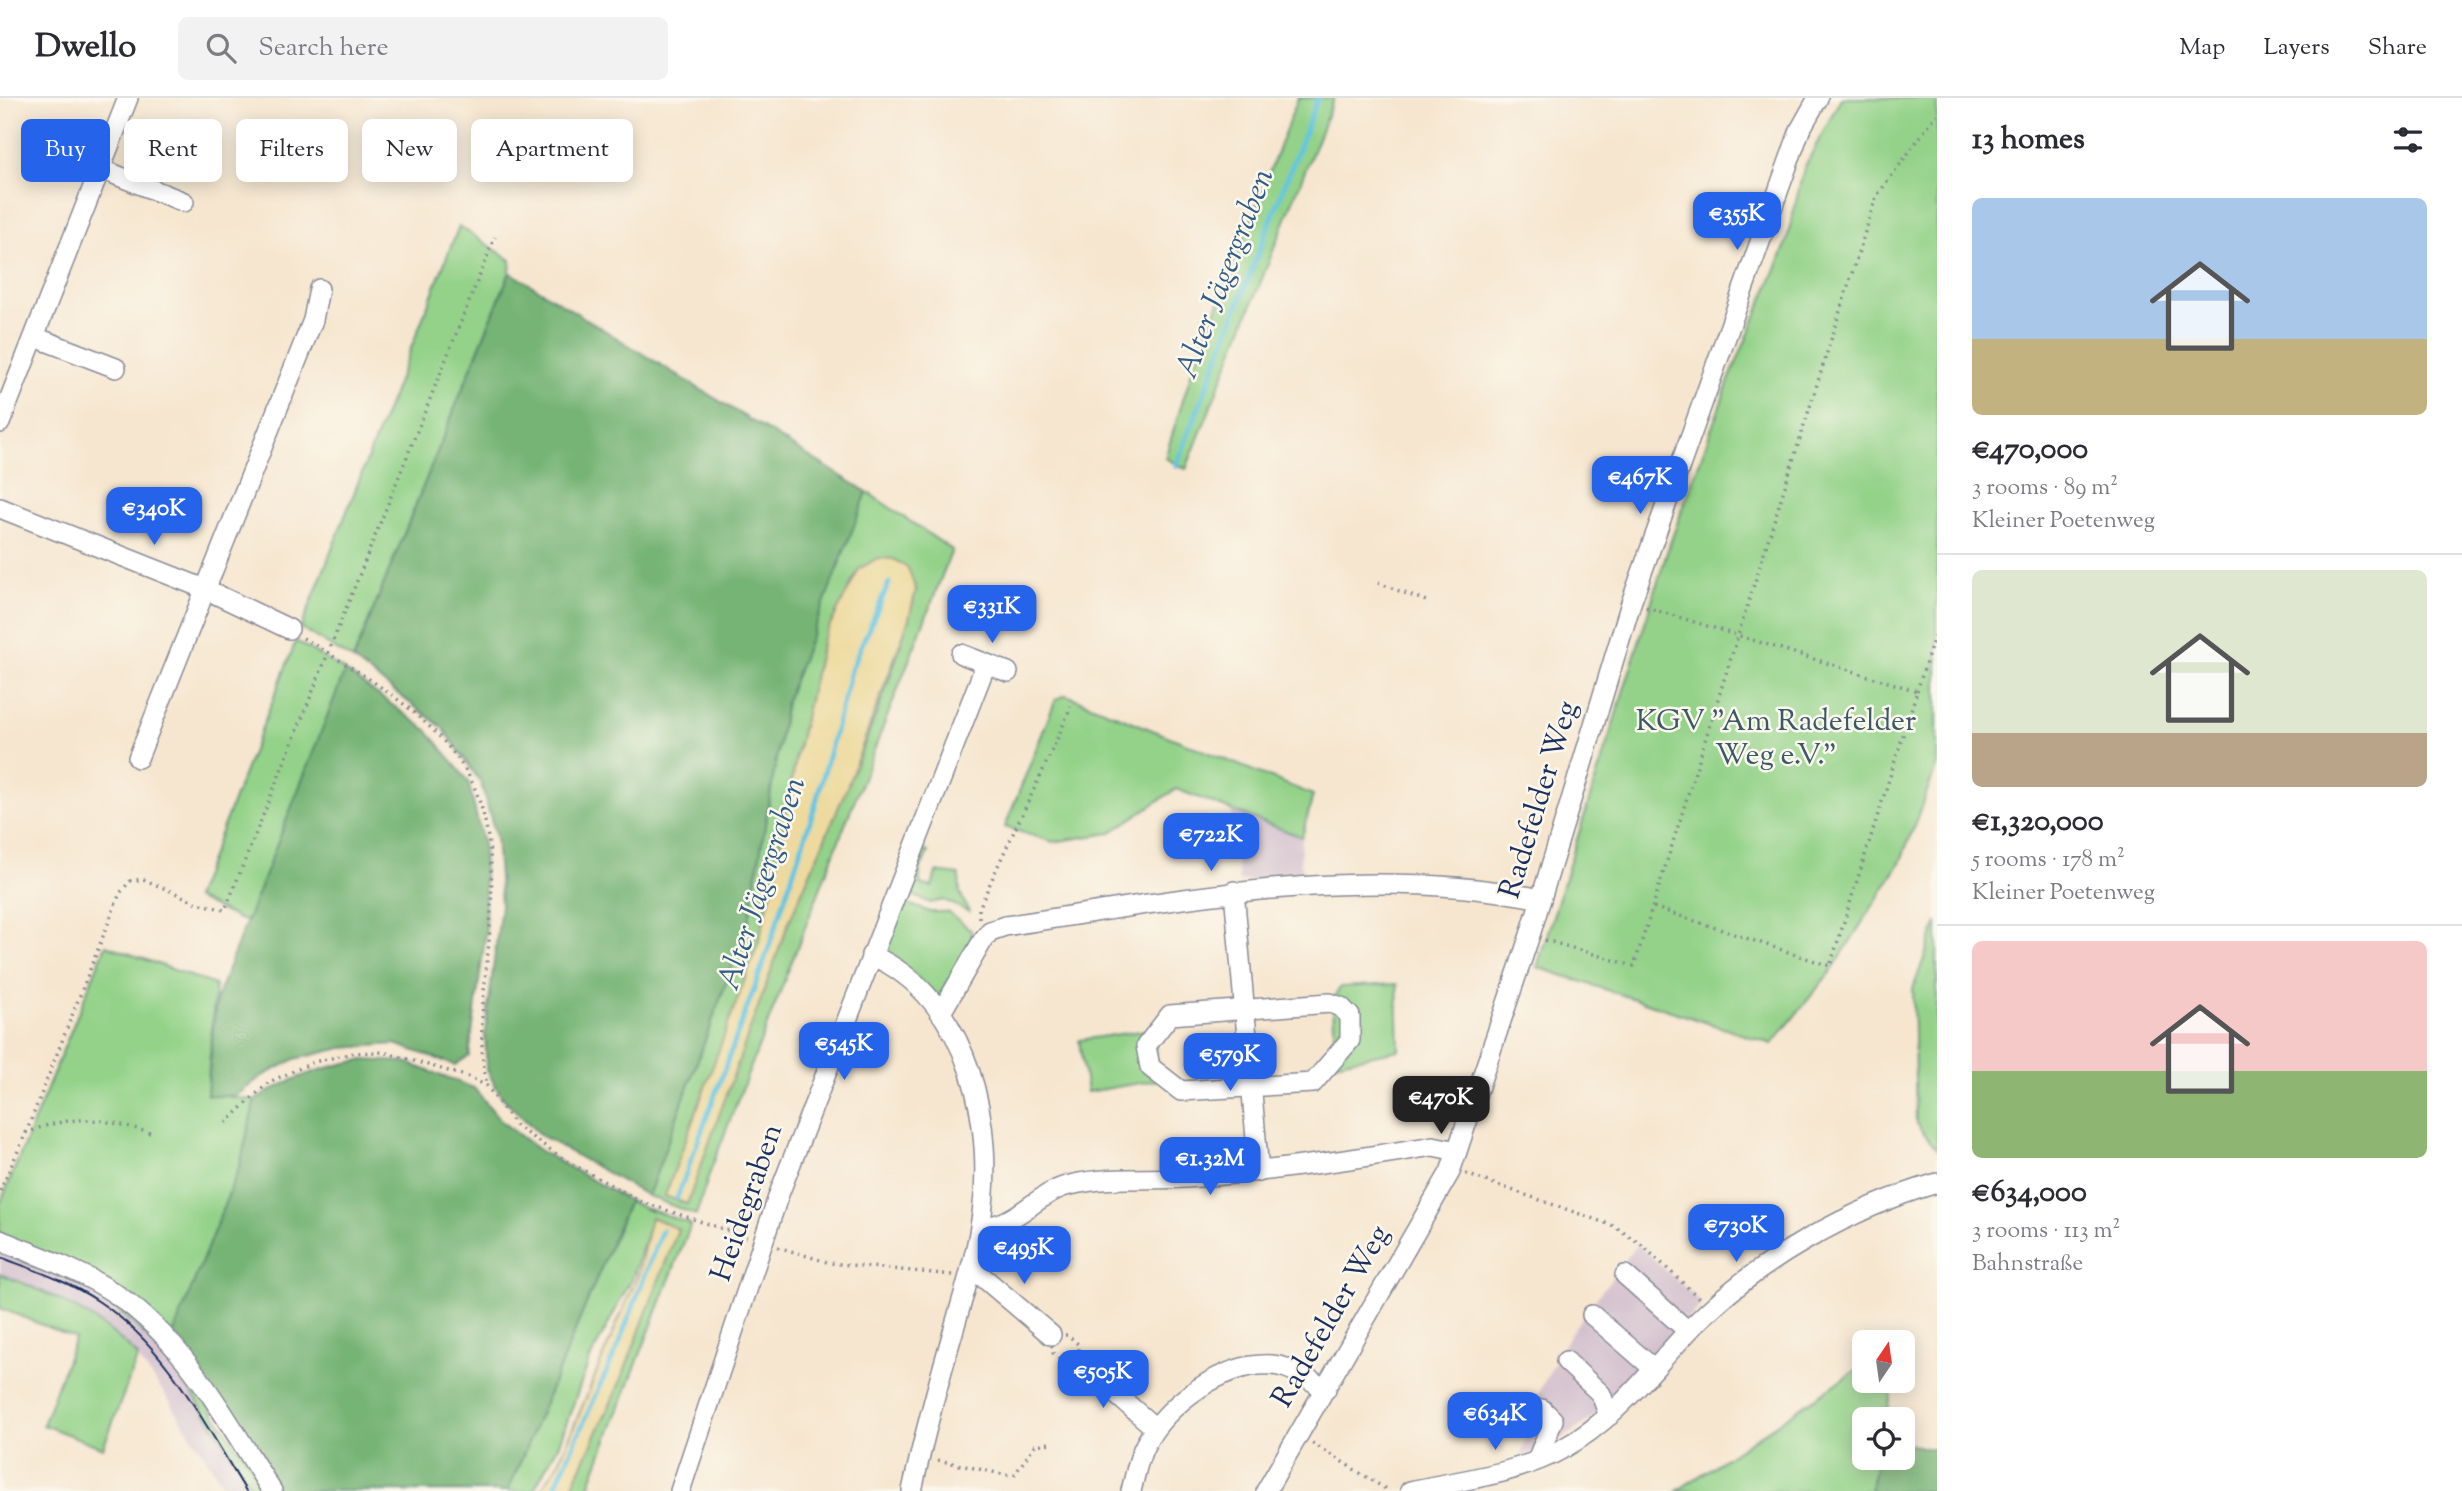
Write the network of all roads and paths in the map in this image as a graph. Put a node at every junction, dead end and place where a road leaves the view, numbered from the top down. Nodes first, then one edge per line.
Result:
1 (128, 98) edge
2 (1817, 99) edge
3 (1937, 114) edge
4 (110, 145) edge
5 (110, 173) edge
6 (96, 182) edge
7 (184, 202) dead end
8 (495, 237) dead end
9 (319, 289) dead end
10 (35, 337) junction
11 (116, 368) dead end
12 (0, 423) edge
13 (0, 508) edge
14 (1378, 583) dead end
15 (205, 589) junction
16 (1426, 601) dead end
17 (1631, 603) junction
18 (1937, 628) edge
19 (289, 629) joint
20 (1737, 634) junction
21 (328, 653) junction
22 (961, 654) dead end
23 (986, 664) junction
24 (1007, 672) dead end
25 (1917, 691) junction
26 (1071, 706) dead end
27 (138, 758) dead end
28 (1234, 891) junction
29 (1542, 899) junction
30 (1653, 907) junction
31 (1530, 935) junction
32 (983, 940) junction
33 (871, 955) junction
34 (1243, 1009) junction
35 (942, 1011) junction
36 (487, 1086) junction
37 (1249, 1087) junction
38 (226, 1124) dead end
39 (26, 1133) junction
40 (153, 1134) dead end
41 (1454, 1160) junction
42 (1259, 1172) junction
43 (1937, 1183) edge
44 (0, 1191) edge
45 (981, 1226) junction
46 (0, 1240) edge
47 (765, 1242) junction
48 (970, 1272) junction
49 (1625, 1275) dead end
50 (1715, 1306) junction
51 (1592, 1315) dead end
52 (1689, 1331) junction
53 (1057, 1341) junction
54 (1074, 1356) junction
55 (1566, 1361) dead end
56 (1654, 1369) junction
57 (1326, 1388) junction
58 (1542, 1409) dead end
59 (1609, 1416) junction
60 (1155, 1429) junction
61 (1298, 1435) junction
62 (1051, 1443) dead end
63 (920, 1456) junction
64 (1537, 1460) junction
65 (272, 1491) edge
66 (680, 1491) edge
67 (912, 1491) edge
68 (1131, 1491) edge
69 (1266, 1491) edge
70 (1390, 1491) edge
71 (1410, 1491) edge

1 - 4 street
2 - 17 street, Radefelder Weg
3 - 20 path
5 - 7 street
6 - 10 street
8 - 21 path
9 - 15 street
10 - 11 street
10 - 12 street
13 - 15 street
14 - 16 path
15 - 19 street
15 - 27 street
17 - 20 path
17 - 29 street, Radefelder Weg
18 - 25 path
19 - 21 path
20 - 25 path
20 - 30 path
21 - 36 path
21 - 39 path
22 - 23 street
23 - 24 street
23 - 33 street, Heidegraben
25 - 30 path
26 - 32 path
28 - 29 street
28 - 32 street
28 - 34 street
29 - 31 street, Radefelder Weg
30 - 31 path
31 - 41 street, Radefelder Weg
32 - 35 street
33 - 35 street
33 - 47 street, Heidegraben
34 - 37 street
34 - 37 street
34 - 37 street
35 - 45 street
36 - 38 path
36 - 47 path
37 - 42 street
39 - 40 path
39 - 44 path
41 - 42 street
41 - 50 path
41 - 57 street, Radefelder Weg
42 - 45 street
43 - 50 street
45 - 48 street
46 - 65 street
47 - 48 path
47 - 66 street, Heidegraben
48 - 53 street
48 - 63 street
49 - 52 street
50 - 52 street
51 - 56 street
52 - 56 street
53 - 54 path
53 - 54 path
54 - 60 street
55 - 59 street
56 - 59 street
57 - 60 street
57 - 61 street, Radefelder Weg
58 - 64 street
59 - 64 street
60 - 68 street
61 - 69 street, Radefelder Weg
61 - 70 path
62 - 63 path
63 - 67 street
64 - 71 street

